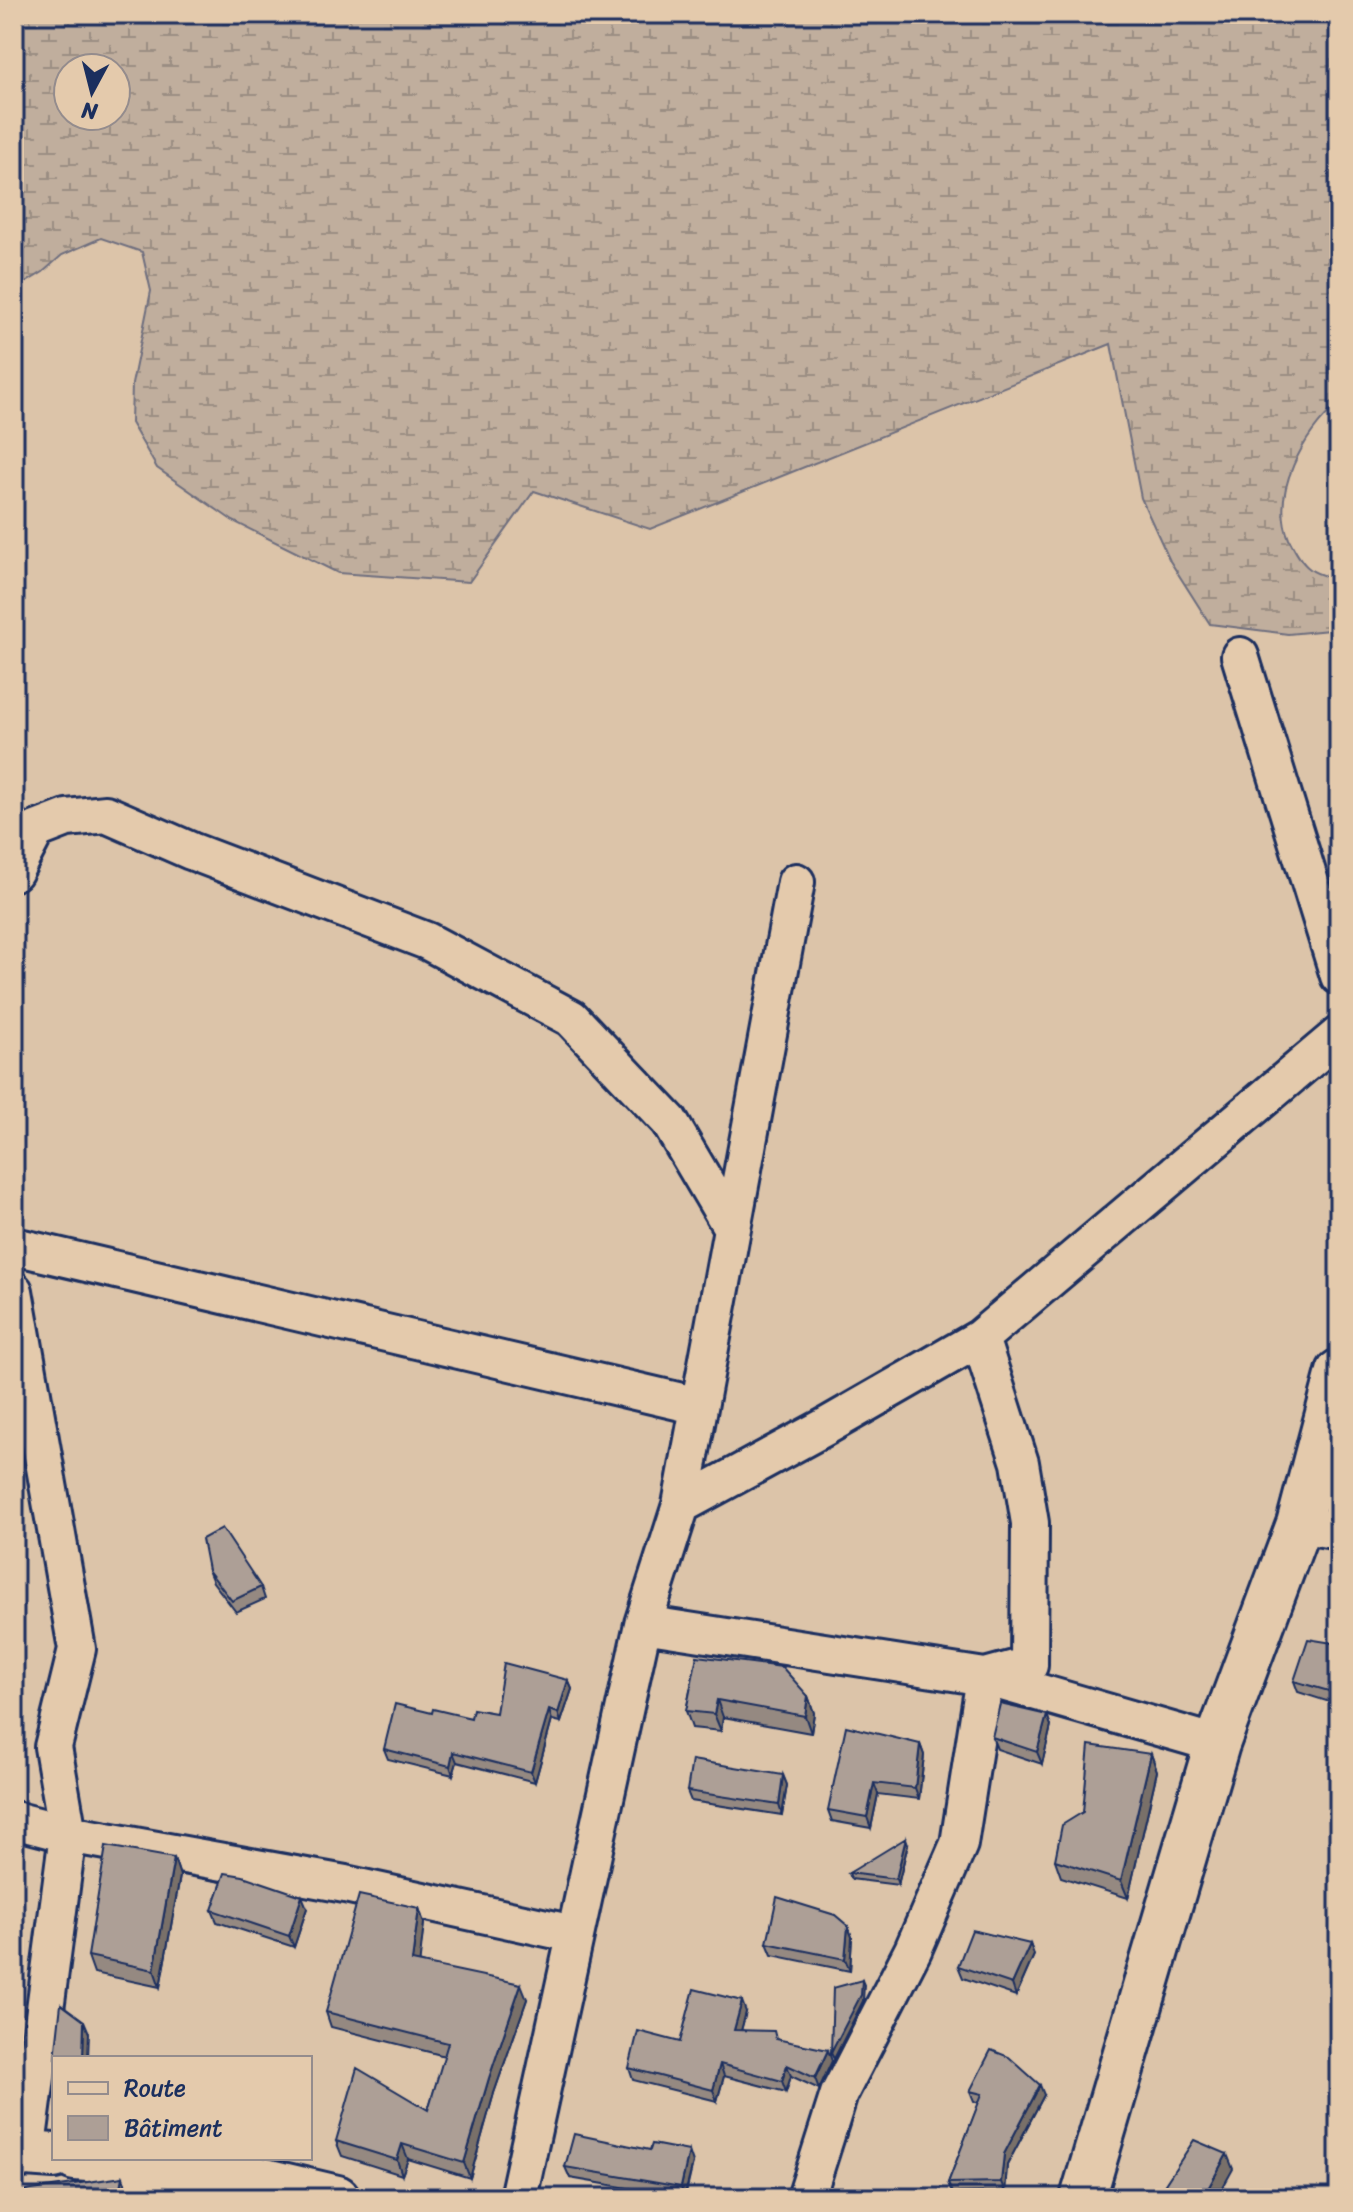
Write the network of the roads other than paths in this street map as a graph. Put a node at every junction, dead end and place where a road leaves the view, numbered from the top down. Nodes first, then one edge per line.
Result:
1 (1240, 656) dead end
2 (14, 872) edge
3 (796, 882) dead end
4 (1339, 976) edge
5 (1339, 1035) edge
6 (732, 1228) junction
7 (14, 1246) edge
8 (14, 1291) edge
9 (980, 1338) junction
10 (1339, 1372) edge
11 (699, 1406) junction
12 (681, 1505) junction
13 (1319, 1528) edge
14 (643, 1624) junction
15 (985, 1677) junction
16 (1217, 1744) junction
17 (14, 1820) edge
18 (68, 1834) junction
19 (574, 1934) junction
20 (31, 2156) edge
21 (102, 2160) edge
22 (337, 2198) edge
23 (518, 2198) edge
24 (806, 2198) edge
25 (1083, 2198) edge

1 - 4 street
2 - 6 street
3 - 6 street
5 - 9 street
6 - 11 street
7 - 11 street
8 - 18 street
9 - 12 street
9 - 15 street
10 - 13 main road
11 - 12 street
12 - 14 street
13 - 16 main road
14 - 15 street
14 - 19 street
15 - 16 street
15 - 24 street
16 - 25 main road
17 - 18 street
18 - 19 street
18 - 20 street
19 - 23 street
21 - 22 main road

